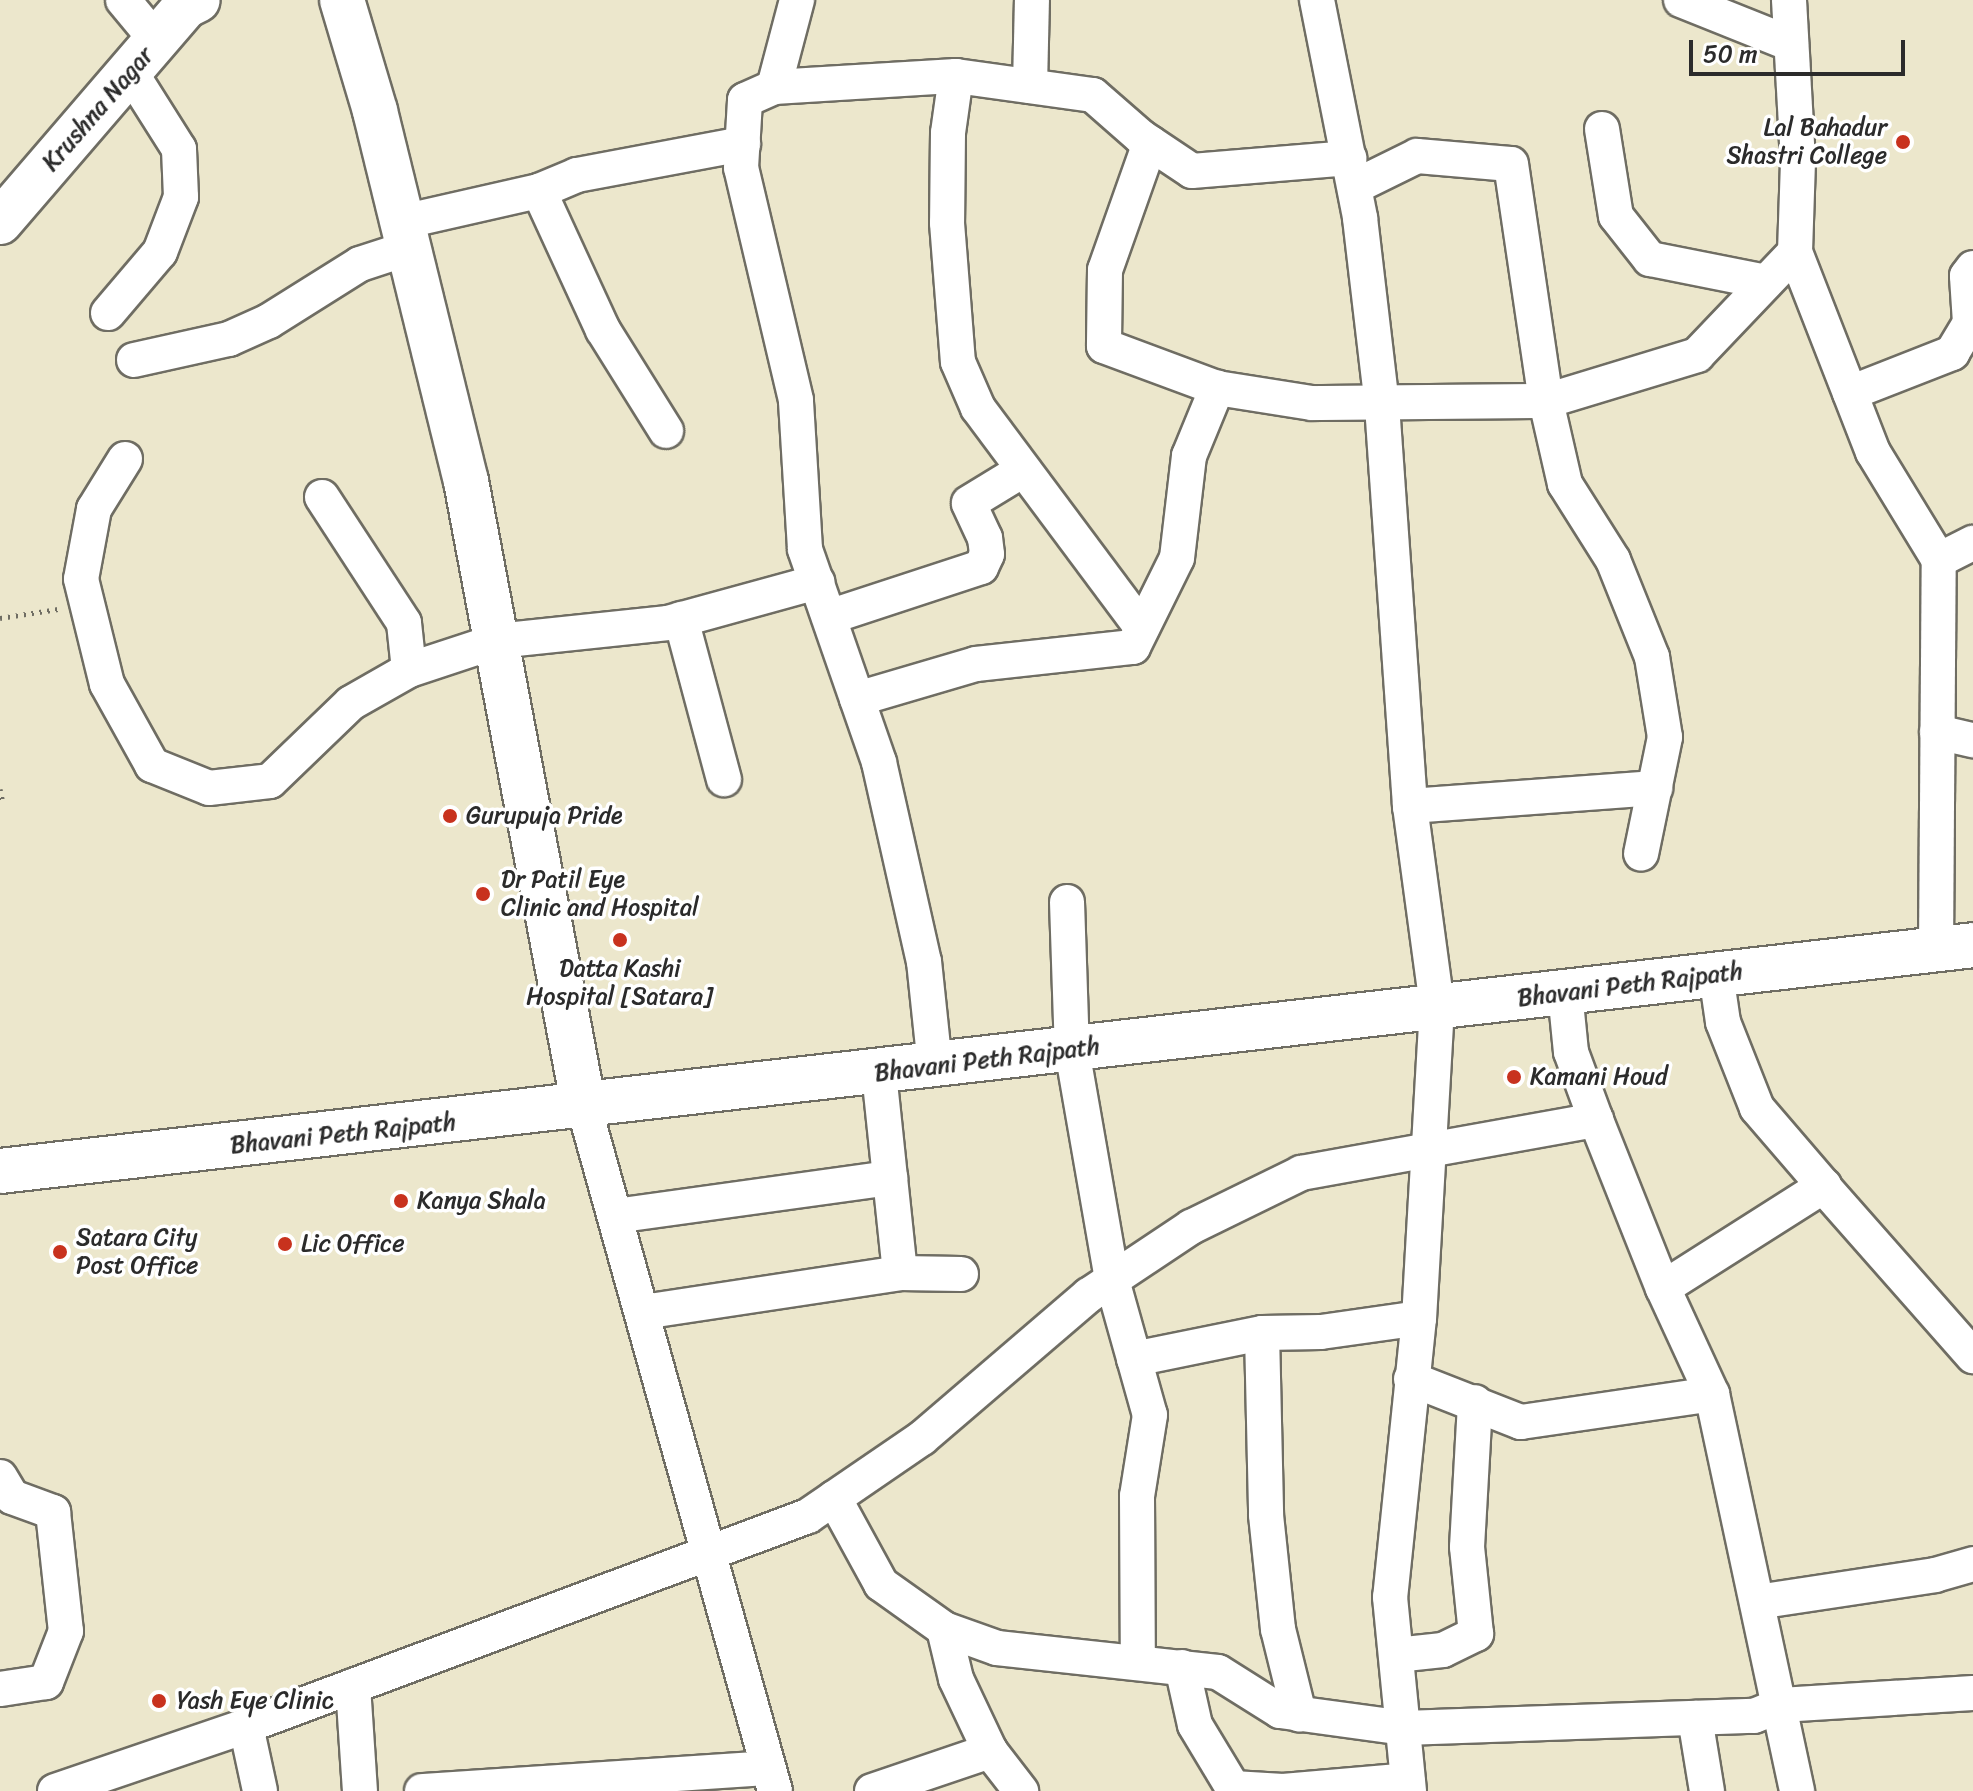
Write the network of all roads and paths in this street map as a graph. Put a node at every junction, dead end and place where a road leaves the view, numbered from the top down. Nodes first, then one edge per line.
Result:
1 (123, 0) edge
2 (198, 0) edge
3 (342, 0) edge
4 (797, 0) edge
5 (1032, 0) edge
6 (1317, 0) edge
7 (1681, 0) edge
8 (1789, 0) edge
9 (1791, 44) junction
10 (144, 57) junction
11 (956, 76) junction
12 (1030, 86) junction
13 (774, 87) junction
14 (1602, 129) dead end
15 (1150, 143) junction
16 (743, 144) junction
17 (1352, 172) junction
18 (539, 191) junction
19 (0, 222) edge
20 (406, 235) junction
21 (1795, 252) junction
22 (1973, 268) edge
23 (1766, 282) junction
24 (108, 313) dead end
25 (134, 360) dead end
26 (1217, 388) junction
27 (1850, 393) junction
28 (1546, 401) junction
29 (1382, 405) junction
30 (666, 431) dead end
31 (125, 459) dead end
32 (1023, 470) junction
33 (322, 497) dead end
34 (1973, 543) edge
35 (1939, 560) junction
36 (817, 582) junction
37 (87, 604) junction
38 (829, 617) junction
39 (0, 618) edge
40 (681, 619) junction
41 (1142, 628) junction
42 (497, 641) junction
43 (409, 670) junction
44 (857, 699) junction
45 (1937, 732) junction
46 (1973, 740) edge
47 (724, 779) dead end
48 (1655, 788) junction
49 (0, 789) edge
50 (3, 803) dead end
51 (1410, 806) junction
52 (1641, 854) dead end
53 (1067, 902) dead end
54 (1955, 947) edge
55 (1716, 974) junction
56 (1565, 992) junction
57 (1437, 1007) junction
58 (1072, 1050) junction
59 (935, 1066) junction
60 (879, 1073) junction
61 (584, 1107) junction
62 (1596, 1120) junction
63 (1431, 1152) junction
64 (0, 1171) edge
65 (890, 1178) junction
66 (1823, 1186) junction
67 (615, 1216) junction
68 (900, 1273) junction
69 (961, 1274) dead end
70 (1112, 1280) junction
71 (1663, 1288) junction
72 (643, 1312) junction
73 (1419, 1318) junction
74 (1262, 1333) junction
75 (1973, 1356) edge
76 (1134, 1359) junction
77 (1411, 1379) junction
78 (1712, 1394) junction
79 (1475, 1402) junction
80 (0, 1477) edge
81 (834, 1498) junction
82 (709, 1552) junction
83 (1973, 1564) edge
84 (1757, 1602) junction
85 (944, 1629) junction
86 (1396, 1655) junction
87 (1138, 1662) junction
88 (1182, 1667) junction
89 (353, 1686) junction
90 (0, 1689) edge
91 (1973, 1693) edge
92 (1781, 1705) junction
93 (1299, 1714) junction
94 (1695, 1718) junction
95 (246, 1726) junction
96 (1404, 1728) junction
97 (990, 1751) junction
98 (772, 1779) edge
99 (1408, 1785) edge
100 (888, 1789) edge
101 (466, 1790) edge
102 (55, 1791) edge
103 (260, 1791) edge
104 (360, 1791) edge
105 (422, 1791) edge
106 (1021, 1791) edge
107 (1283, 1791) edge
108 (1707, 1791) edge
109 (1797, 1791) edge

1 - 10 street
2 - 10 main road, Krushna Nagar
3 - 20 main road
4 - 13 street
5 - 12 street
6 - 17 street
7 - 9 street
8 - 9 street
9 - 21 street
10 - 19 main road, Krushna Nagar
10 - 24 street
11 - 12 street
11 - 13 street
11 - 32 street
12 - 15 street
13 - 16 street
14 - 23 street
15 - 17 street
15 - 26 street
16 - 18 street
16 - 36 street
17 - 28 street
17 - 29 street
18 - 20 street
18 - 30 street
20 - 25 street
20 - 42 main road
21 - 23 street
21 - 27 street
22 - 27 street
23 - 28 street
26 - 29 street
26 - 41 street
27 - 35 street
28 - 29 street
28 - 48 street
29 - 51 street
31 - 37 street
32 - 38 street
32 - 41 street
33 - 43 street
34 - 35 street
35 - 45 street
36 - 38 street
36 - 40 street
37 - 39 path
37 - 43 street
38 - 44 street
40 - 42 street
40 - 47 street
41 - 44 street
42 - 43 street
42 - 61 main road
44 - 59 street
45 - 46 street
45 - 54 street
48 - 51 street
48 - 52 street
49 - 50 path
51 - 57 street
53 - 58 street
54 - 55 main road, Bhavani Peth Rajpath
55 - 56 main road, Bhavani Peth Rajpath
55 - 66 street
56 - 57 main road, Bhavani Peth Rajpath
56 - 62 street
57 - 58 main road, Bhavani Peth Rajpath
57 - 63 street
58 - 59 main road, Bhavani Peth Rajpath
58 - 70 street
59 - 60 main road, Bhavani Peth Rajpath
60 - 61 main road, Bhavani Peth Rajpath
60 - 65 street
61 - 64 main road, Bhavani Peth Rajpath
61 - 67 street
62 - 63 street
62 - 71 street
63 - 70 street
63 - 73 street
65 - 67 street
65 - 68 street
66 - 71 street
66 - 75 street
67 - 72 street
68 - 69 street
68 - 72 street
70 - 76 street
70 - 81 street
71 - 78 street
72 - 82 street
73 - 74 street
73 - 77 street
74 - 76 street
74 - 93 street
76 - 87 street
77 - 79 street
77 - 86 street
78 - 79 street
78 - 84 street
79 - 86 street
80 - 90 street
81 - 82 street
81 - 85 street
82 - 89 street
82 - 98 street
83 - 84 street
84 - 92 street
85 - 87 street
85 - 97 street
86 - 96 street
87 - 88 street
88 - 93 street
88 - 107 street
89 - 95 street
89 - 104 street
91 - 92 street
92 - 94 street
92 - 109 street
93 - 96 street
94 - 96 street
94 - 108 street
95 - 102 street
95 - 103 street
96 - 99 street
97 - 100 street
97 - 106 street
98 - 101 street
99 - 107 street
101 - 105 street

